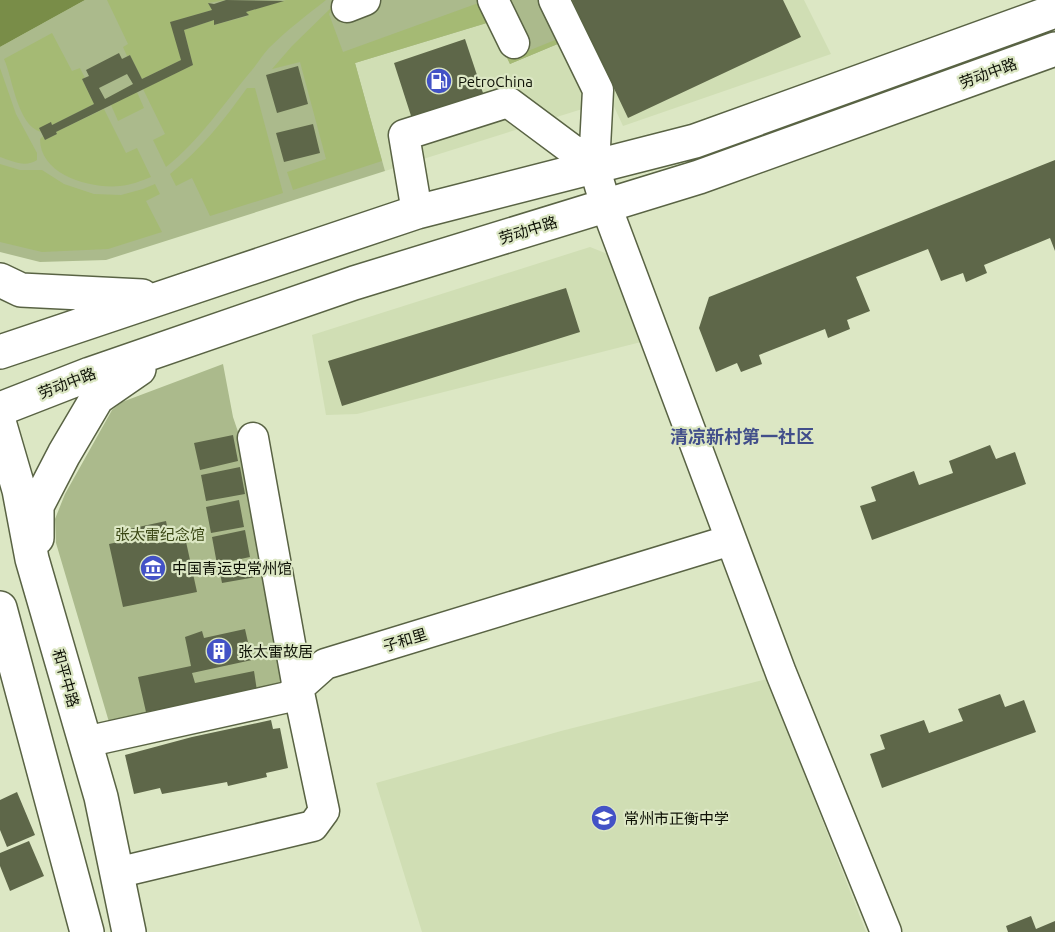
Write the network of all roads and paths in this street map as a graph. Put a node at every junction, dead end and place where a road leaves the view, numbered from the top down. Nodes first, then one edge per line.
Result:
1 (554, 0) edge
2 (498, 2) edge
3 (1055, 11) edge
4 (514, 42) dead end
5 (1055, 48) edge
6 (594, 166) junction
7 (606, 206) junction
8 (417, 212) junction
9 (0, 280) edge
10 (162, 297) junction
11 (171, 346) junction
12 (0, 351) edge
13 (0, 408) edge
14 (0, 425) edge
15 (253, 438) dead end
16 (731, 540) junction
17 (37, 576) junction
18 (0, 608) edge
19 (298, 688) junction
20 (85, 742) junction
21 (116, 873) junction
22 (87, 932) edge
23 (129, 932) edge
24 (886, 932) edge

1 - 6 street
2 - 4 street
3 - 6 main road
5 - 7 main road, 劳动中路
6 - 7 street
6 - 8 main road
6 - 8 street
7 - 11 main road, 劳动中路
7 - 16 street
8 - 10 main road
9 - 10 main road
10 - 12 main road
11 - 13 main road, 劳动中路
11 - 17 main road
14 - 17 main road, 和平中路
15 - 19 street
16 - 19 street, 子和里
16 - 24 street
17 - 20 main road, 和平中路
18 - 22 main road
19 - 20 street, 子和里
19 - 21 street
20 - 21 main road, 和平中路
21 - 23 main road, 和平中路

